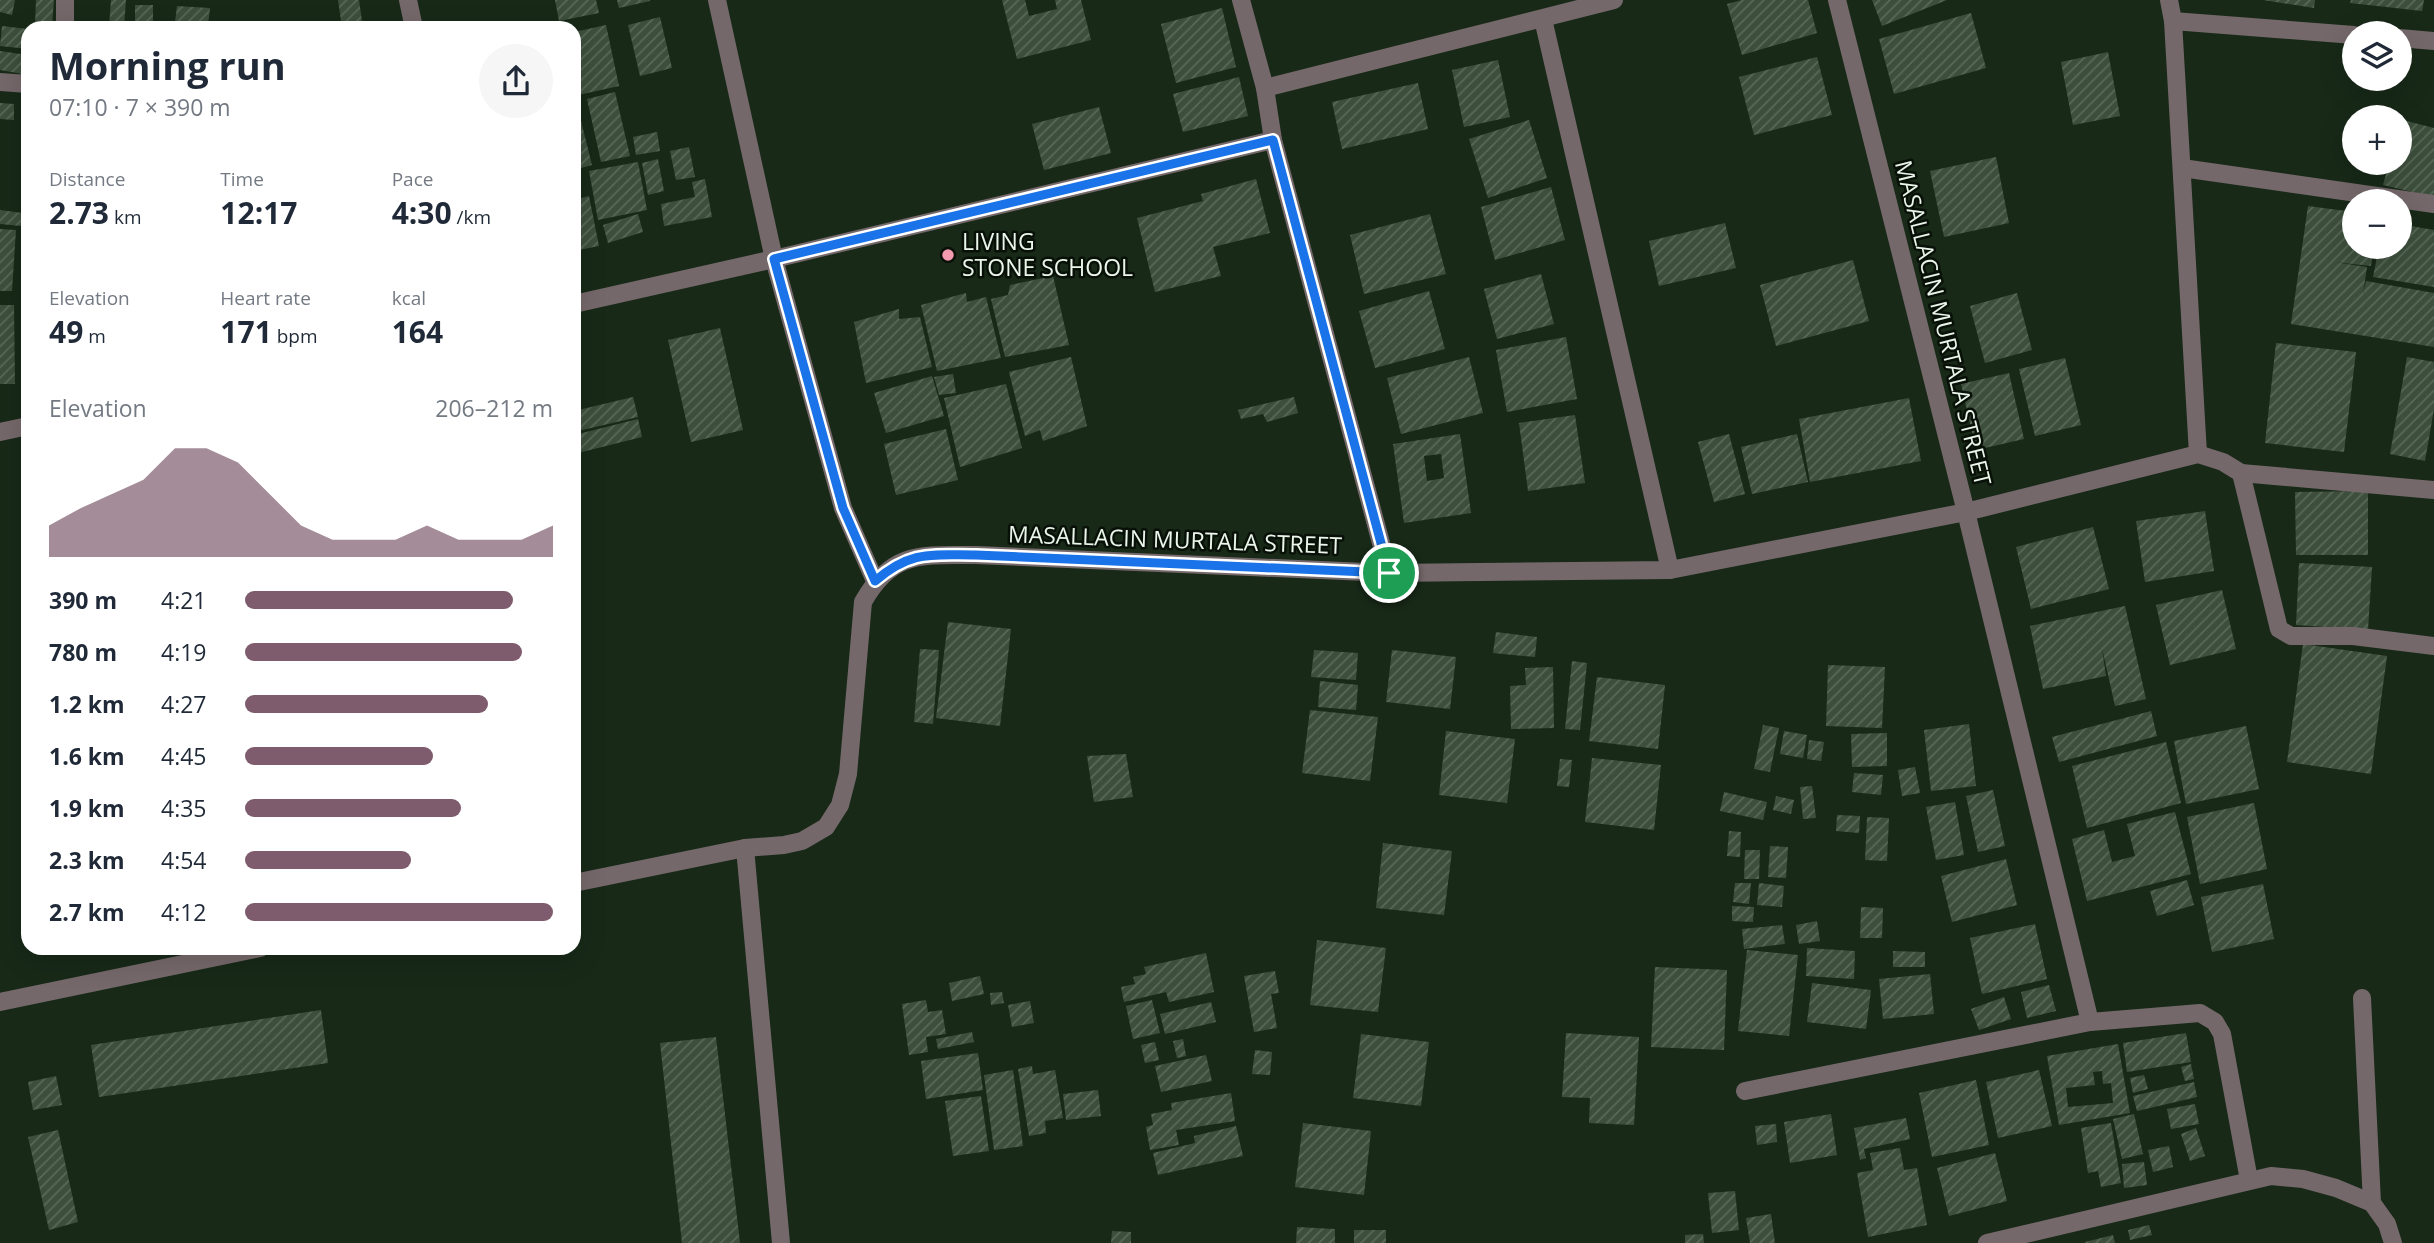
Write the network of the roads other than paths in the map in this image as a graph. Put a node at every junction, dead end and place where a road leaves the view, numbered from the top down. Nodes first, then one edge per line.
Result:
1 (65, 0) edge
2 (408, 0) edge
3 (717, 0) edge
4 (1241, 0) edge
5 (1614, 0) edge
6 (1837, 0) edge
7 (2169, 0) edge
8 (1543, 19) junction
9 (65, 21) edge
10 (412, 21) edge
11 (2173, 21) junction
12 (2342, 34) edge
13 (2412, 39) edge
14 (2434, 41) edge
15 (0, 82) edge
16 (21, 84) edge
17 (1265, 88) junction
18 (1273, 140) junction
19 (2182, 168) junction
20 (2434, 204) edge
21 (774, 259) junction
22 (581, 302) edge
23 (21, 426) edge
24 (0, 432) edge
25 (2198, 454) junction
26 (2241, 473) junction
27 (2434, 490) edge
28 (1966, 512) junction
29 (1670, 570) junction
30 (1389, 573) junction
31 (875, 581) junction
32 (2434, 646) edge
33 (746, 848) junction
34 (581, 882) edge
35 (226, 955) edge
36 (2362, 998) dead end
37 (0, 1002) edge
38 (2090, 1022) junction
39 (1745, 1091) dead end
40 (2249, 1180) junction
41 (2372, 1203) junction
42 (782, 1243) edge
43 (1987, 1243) edge
44 (2393, 1243) edge

1 - 9 street
2 - 10 street
3 - 21 street
4 - 17 street
5 - 8 street
6 - 28 street, MASALLACIN MURTALA STREET
7 - 11 street
8 - 17 street
8 - 29 street
11 - 12 street
11 - 19 street
13 - 14 street
15 - 16 street
17 - 18 street
18 - 21 street
18 - 30 street
19 - 20 street
19 - 25 street
21 - 22 street
21 - 31 street
23 - 24 street
25 - 26 street
25 - 28 street
26 - 27 street
26 - 32 street
28 - 29 street, MASALLACIN MURTALA STREET
28 - 38 street
29 - 30 street, MASALLACIN MURTALA STREET
30 - 31 street, MASALLACIN MURTALA STREET
31 - 33 street
33 - 34 street
33 - 42 street
35 - 37 street
36 - 41 street
38 - 39 street
38 - 40 street
40 - 41 street
40 - 43 street
41 - 44 street

